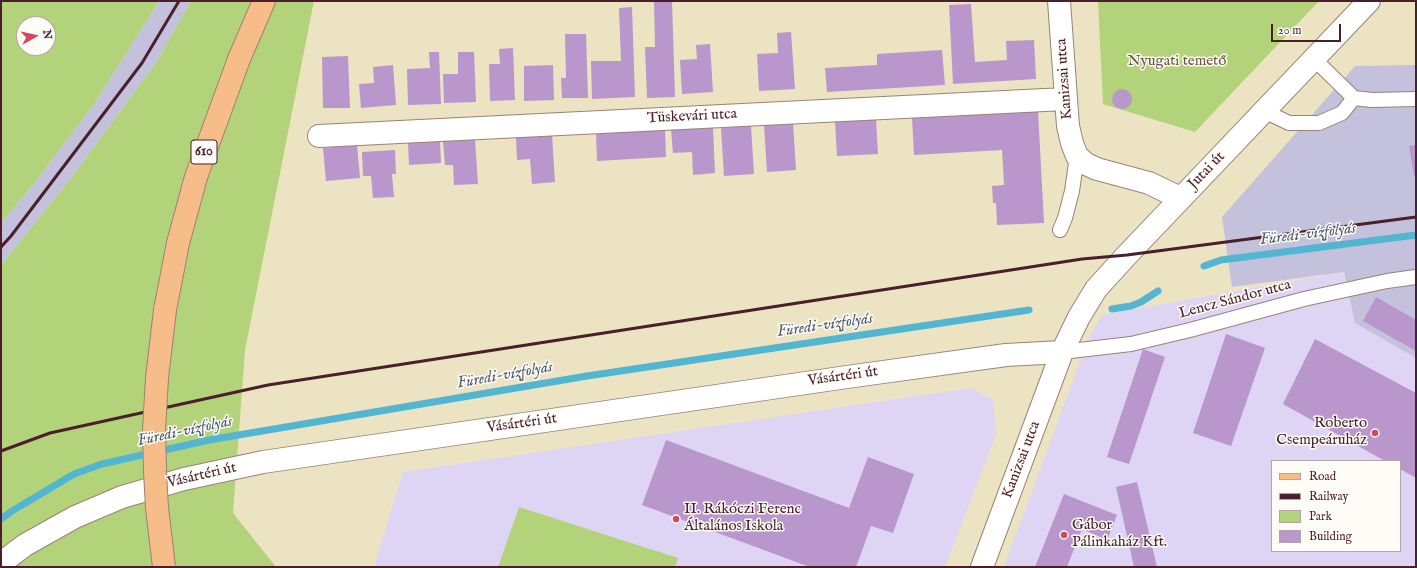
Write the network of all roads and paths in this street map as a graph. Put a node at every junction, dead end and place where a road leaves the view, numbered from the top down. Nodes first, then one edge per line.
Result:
1 (264, 1) edge
2 (1059, 1) edge
3 (1369, 1) edge
4 (1314, 59) junction
5 (1354, 98) junction
6 (1066, 99) junction
7 (1416, 99) edge
8 (1264, 111) junction
9 (319, 136) dead end
10 (1077, 156) junction
11 (1180, 198) junction
12 (1060, 230) dead end
13 (1416, 277) edge
14 (1062, 352) junction
15 (1, 563) edge
16 (164, 567) edge
17 (982, 567) edge

1 - 16 main road, 610, bridge
2 - 6 street, Kanizsai utca
3 - 4 street, Jutai út
4 - 5 lane
4 - 8 street, Jutai út
5 - 7 lane
5 - 8 lane
6 - 9 street, Tüskevári utca
6 - 10 street, Kanizsai utca
8 - 11 street, Jutai út
10 - 11 street
10 - 12 lane, Kanizsai utca
11 - 14 street, Jutai út
13 - 14 lane, Lencz Sándor utca
14 - 15 street, Vásártéri út
14 - 17 street, Kanizsai utca

